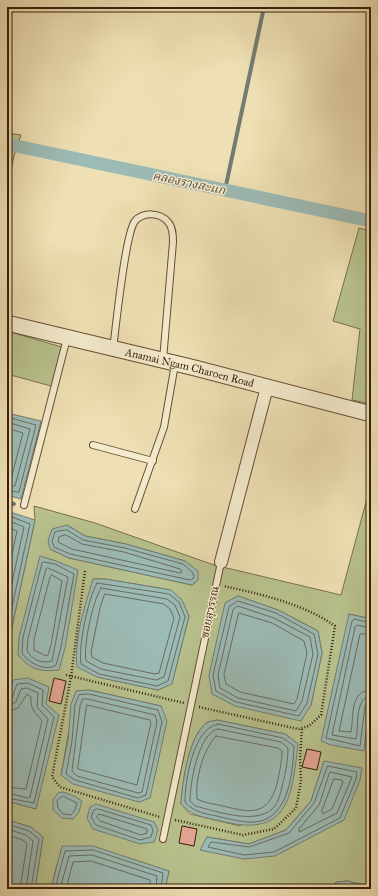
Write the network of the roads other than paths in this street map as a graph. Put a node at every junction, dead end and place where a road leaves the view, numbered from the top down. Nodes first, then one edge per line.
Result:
1 (7, 323) edge
2 (68, 338) junction
3 (113, 348) junction
4 (169, 362) junction
5 (267, 387) junction
6 (371, 414) edge
7 (93, 445) dead end
8 (152, 461) junction
9 (24, 505) dead end
10 (135, 508) dead end
11 (221, 562) joint
12 (162, 839) dead end

1 - 2 street, Anamai Ngam Charoen Road
2 - 3 street, Anamai Ngam Charoen Road
2 - 9 lane
3 - 4 street, Anamai Ngam Charoen Road
3 - 4 lane
4 - 5 street, Anamai Ngam Charoen Road
4 - 8 lane
5 - 6 street, Anamai Ngam Charoen Road
5 - 11 street, ซอยสุวรรณ
7 - 8 lane
8 - 10 lane
11 - 12 lane, ซอยสุวรรณ

